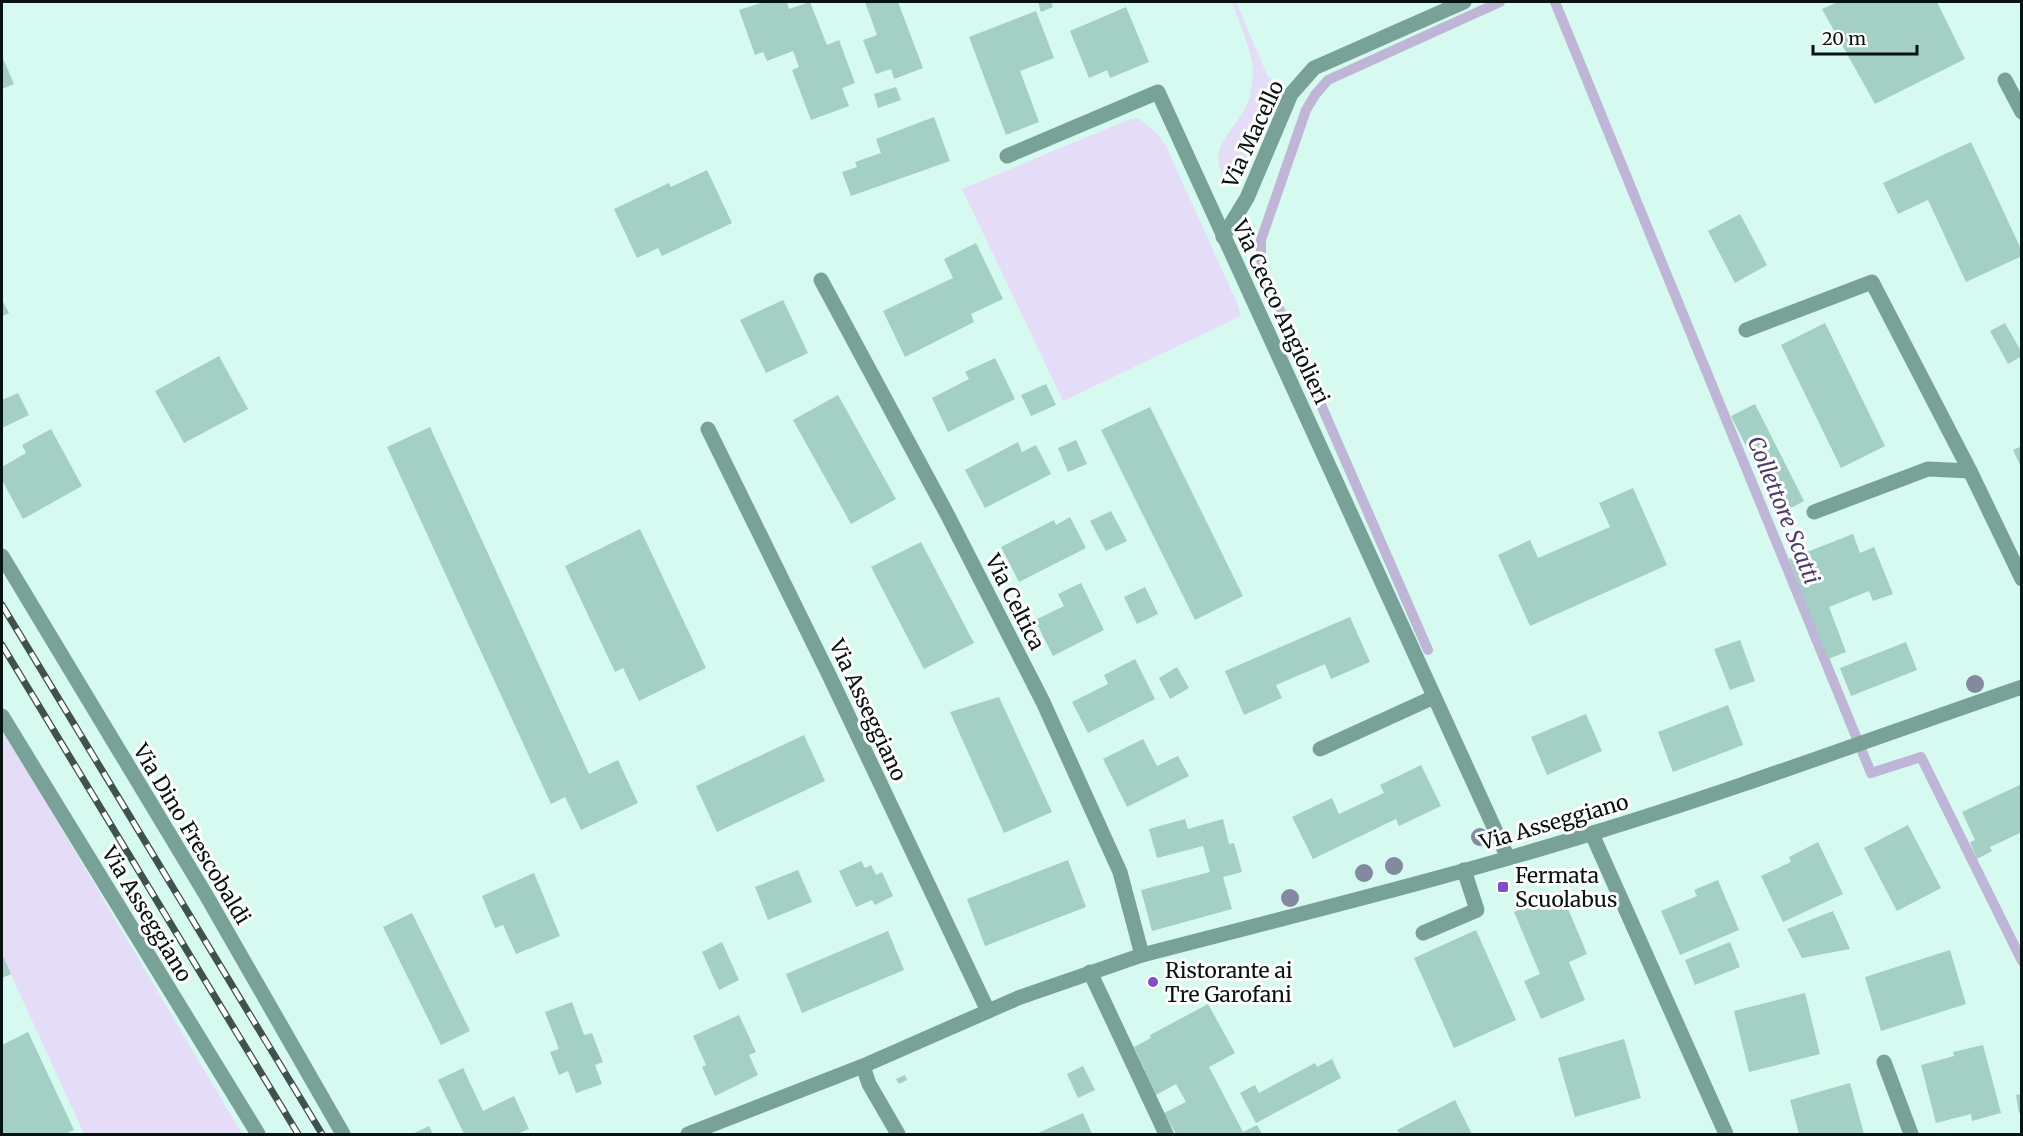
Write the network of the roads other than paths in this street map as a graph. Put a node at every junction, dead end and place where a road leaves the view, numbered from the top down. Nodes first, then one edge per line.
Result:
1 (1464, 2) edge
2 (2005, 80) dead end
3 (2022, 112) edge
4 (1006, 156) dead end
5 (1223, 237) junction
6 (821, 280) dead end
7 (1746, 330) dead end
8 (708, 429) dead end
9 (1970, 471) junction
10 (1814, 512) dead end
11 (2, 556) edge
12 (2022, 579) edge
13 (2022, 687) edge
14 (1434, 697) junction
15 (2, 716) edge
16 (1320, 749) dead end
17 (1592, 834) junction
18 (1508, 858) junction
19 (1464, 870) junction
20 (1423, 933) dead end
21 (1142, 955) junction
22 (1090, 972) junction
23 (988, 1011) junction
24 (1884, 1062) dead end
25 (863, 1066) junction
26 (258, 1134) edge
27 (343, 1134) edge
28 (688, 1134) edge
29 (898, 1134) edge
30 (1166, 1134) edge
31 (1726, 1134) edge
32 (1911, 1134) edge

1 - 5 street, Via Macello
2 - 3 street
4 - 5 street, Via Cecco Angiolieri
5 - 14 street, Via Cecco Angiolieri
6 - 21 street, Via Celtica
7 - 9 street
8 - 23 street, Via Asseggiano
9 - 10 street
9 - 12 street
11 - 27 street, Via Dino Frescobaldi
13 - 17 street, Via Asseggiano
14 - 16 street
14 - 18 street, Via Cecco Angiolieri
15 - 26 street, Via Asseggiano
17 - 18 street, Via Asseggiano
17 - 31 street
18 - 19 street, Via Asseggiano
19 - 20 street
19 - 21 street, Via Asseggiano
21 - 22 street, Via Asseggiano
22 - 23 street, Via Asseggiano
22 - 30 street
23 - 25 street, Via Asseggiano
24 - 32 street
25 - 28 street, Via Asseggiano
25 - 29 street

